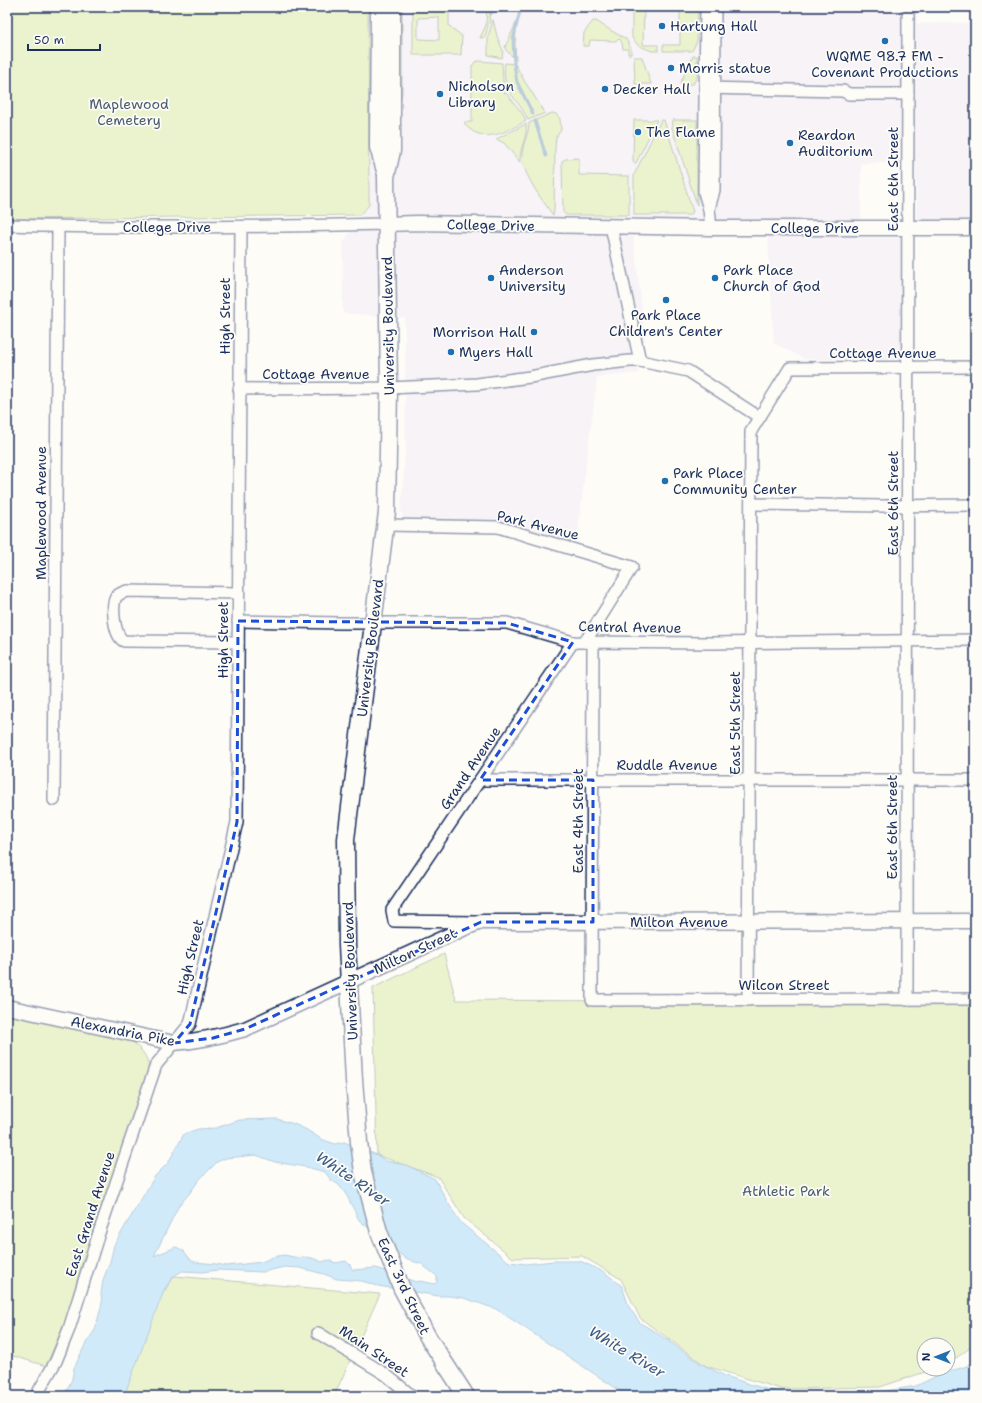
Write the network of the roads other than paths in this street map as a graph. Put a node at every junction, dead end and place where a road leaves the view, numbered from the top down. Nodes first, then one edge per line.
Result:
1 (379, 7) edge
2 (392, 7) edge
3 (706, 7) edge
4 (715, 7) edge
5 (908, 7) edge
6 (710, 88) junction
7 (908, 94) junction
8 (385, 114) junction
9 (386, 224) junction
10 (7, 225) edge
11 (58, 226) junction
12 (611, 226) junction
13 (241, 227) junction
14 (711, 228) junction
15 (908, 228) junction
16 (975, 228) edge
17 (640, 361) junction
18 (975, 367) edge
19 (908, 368) junction
20 (389, 388) junction
21 (240, 389) junction
22 (759, 418) junction
23 (751, 504) junction
24 (975, 505) edge
25 (908, 506) junction
26 (386, 525) junction
27 (238, 592) junction
28 (238, 621) junction
29 (373, 623) junction
30 (975, 640) edge
31 (907, 641) junction
32 (238, 642) junction
33 (573, 642) junction
34 (589, 642) junction
35 (750, 643) junction
36 (480, 780) junction
37 (593, 780) junction
38 (749, 780) junction
39 (907, 780) junction
40 (975, 780) edge
41 (54, 800) dead end
42 (392, 910) joint
43 (907, 921) junction
44 (975, 921) edge
45 (481, 922) junction
46 (592, 922) junction
47 (749, 922) junction
48 (349, 982) junction
49 (975, 999) edge
50 (592, 1000) joint
51 (748, 1000) junction
52 (907, 1000) junction
53 (7, 1007) edge
54 (174, 1043) junction
55 (357, 1120) joint
56 (318, 1333) dead end
57 (462, 1394) edge
58 (36, 1396) edge
59 (412, 1396) edge

1 - 8 main road, University Boulevard
2 - 8 main road, University Boulevard
3 - 6 street
4 - 6 street
5 - 7 street, East 6th Street
6 - 7 street
6 - 14 street
7 - 15 street, East 6th Street
8 - 9 main road, University Boulevard
9 - 12 street, College Drive
9 - 13 street, College Drive
9 - 20 main road, University Boulevard
10 - 11 street, College Drive
11 - 13 street, College Drive
11 - 41 street, Maplewood Avenue
12 - 14 street, College Drive
12 - 17 street
13 - 21 street, High Street
14 - 15 street, College Drive
15 - 16 street, College Drive
15 - 19 street, East 6th Street
17 - 20 street, Cottage Avenue
17 - 22 street, Cottage Avenue
18 - 19 street, Cottage Avenue
19 - 22 street, Cottage Avenue
19 - 25 street, East 6th Street
20 - 21 street, Cottage Avenue
20 - 26 main road, University Boulevard
21 - 27 street, High Street
22 - 23 street, East 5th Street
23 - 25 street
23 - 35 street, East 5th Street
24 - 25 street
25 - 31 street, East 6th Street
26 - 29 main road, University Boulevard
26 - 34 street, Park Avenue
27 - 28 street, High Street
27 - 32 street
28 - 29 street, Central Avenue
28 - 32 street, High Street
29 - 33 street, Central Avenue
29 - 48 main road, University Boulevard
30 - 31 street, Central Avenue
31 - 35 street, Central Avenue
31 - 39 street, East 6th Street
32 - 54 street, High Street
33 - 34 street, Central Avenue
33 - 36 street, Grand Avenue
34 - 35 street, Central Avenue
34 - 37 street, East 4th Street
35 - 38 street, East 5th Street
36 - 37 street, Ruddle Avenue
36 - 42 street, Grand Avenue
37 - 38 street, Ruddle Avenue
37 - 46 street, East 4th Street
38 - 39 street, Ruddle Avenue
38 - 47 street, East 5th Street
39 - 40 street, Ruddle Avenue
39 - 43 street, East 6th Street
42 - 45 street, Milton Avenue
43 - 44 street, Milton Avenue
43 - 47 street, Milton Avenue
43 - 52 street, East 6th Street
45 - 46 street, Milton Avenue
45 - 48 street, Milton Street
46 - 47 street, Milton Avenue
46 - 50 street, East 4th Street
47 - 51 street, East 5th Street
48 - 54 street, Alexandria Pike
48 - 55 main road, University Boulevard
49 - 52 street, Wilcon Street
50 - 51 street, Wilcon Street
51 - 52 street, Wilcon Street
53 - 54 street, Alexandria Pike
54 - 58 street, East Grand Avenue
55 - 57 main road, East 3rd Street
56 - 59 street, Main Street

